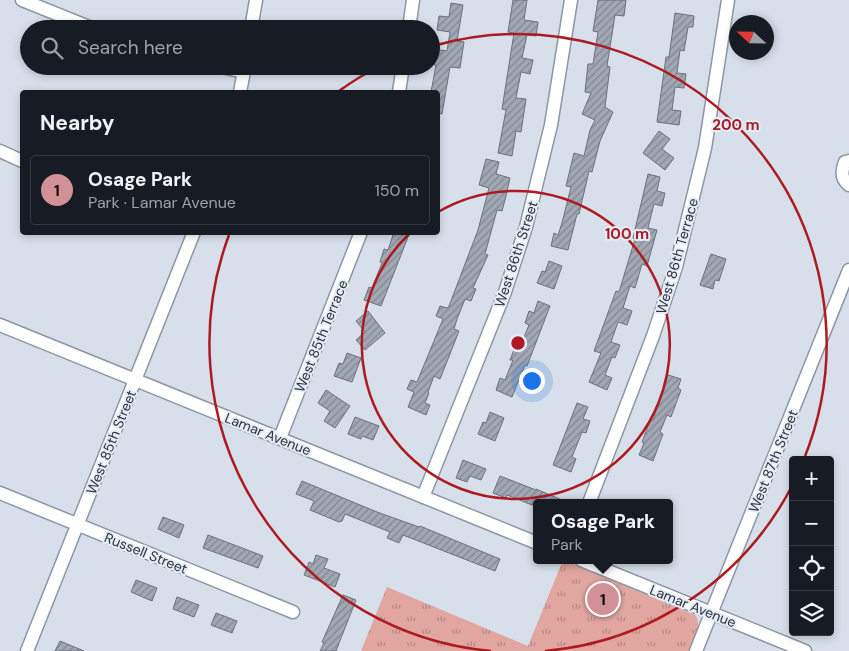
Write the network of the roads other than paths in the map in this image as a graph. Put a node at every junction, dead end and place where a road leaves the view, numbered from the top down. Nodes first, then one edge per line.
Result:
1 (22, 0) edge
2 (256, 0) edge
3 (413, 0) edge
4 (571, 0) edge
5 (728, 0) edge
6 (72, 20) edge
7 (253, 20) edge
8 (410, 20) edge
9 (243, 75) edge
10 (402, 75) edge
11 (240, 90) edge
12 (399, 90) edge
13 (0, 151) edge
14 (20, 160) edge
15 (849, 161) edge
16 (849, 185) edge
17 (193, 235) edge
18 (360, 235) edge
19 (849, 270) edge
20 (0, 325) edge
21 (136, 380) junction
22 (280, 438) junction
23 (0, 493) edge
24 (423, 497) junction
25 (591, 499) edge
26 (77, 525) junction
27 (533, 541) edge
28 (591, 564) edge
29 (293, 612) dead end
30 (711, 613) junction
31 (27, 651) edge
32 (696, 651) edge
33 (805, 651) edge

1 - 6 street
2 - 7 street
3 - 8 street
4 - 24 street, West 86th Street
5 - 25 street, West 86th Terrace
9 - 11 street
10 - 12 street
13 - 14 street
15 - 16 street
17 - 21 street, West 85th Street
18 - 22 street, West 85th Terrace
19 - 30 street, West 87th Street
20 - 21 street, Lamar Avenue
21 - 22 street, Lamar Avenue
21 - 26 street, West 85th Street
22 - 24 street, Lamar Avenue
23 - 26 street, Russell Street
24 - 27 street, Lamar Avenue
26 - 29 street, Russell Street
26 - 31 street, West 85th Street
28 - 30 street, Lamar Avenue
30 - 32 street, West 87th Street
30 - 33 street, Lamar Avenue

